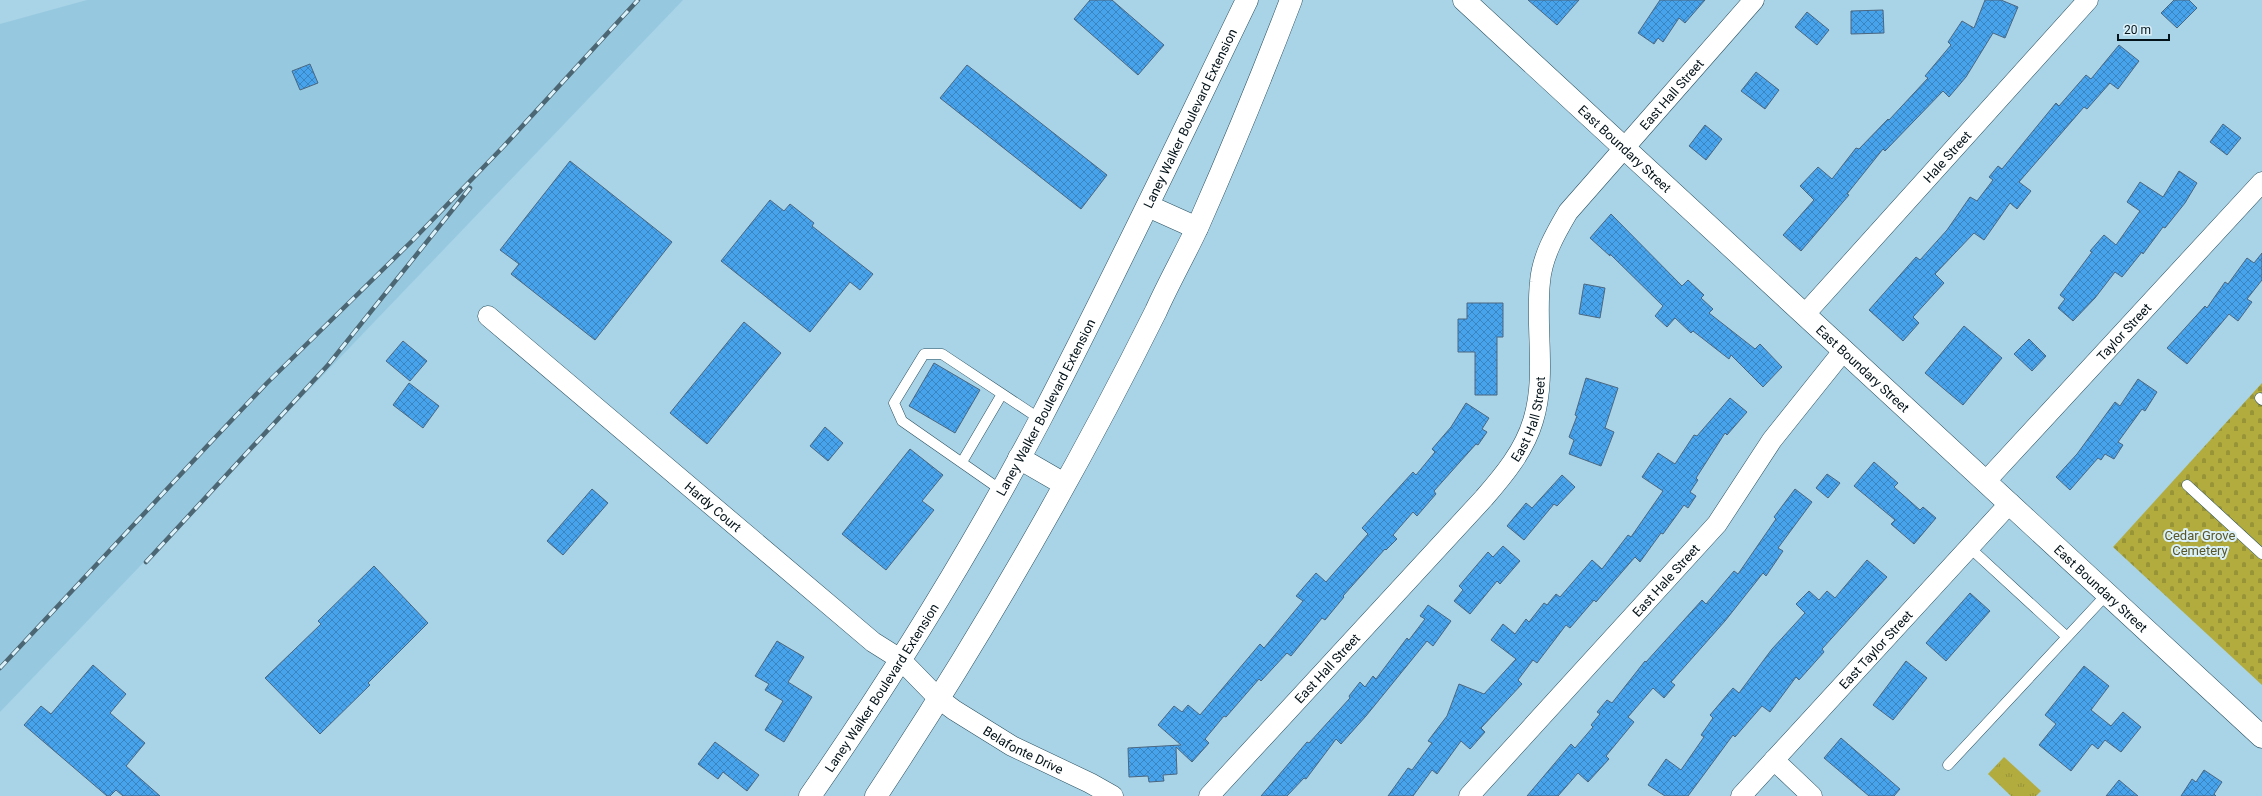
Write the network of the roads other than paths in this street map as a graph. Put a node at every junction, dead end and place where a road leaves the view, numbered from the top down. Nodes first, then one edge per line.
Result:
1 (1247, 0) edge
2 (1291, 0) edge
3 (1464, 0) edge
4 (1754, 0) edge
5 (2088, 0) edge
6 (1624, 147) junction
7 (2262, 182) edge
8 (1148, 206) junction
9 (1197, 228) junction
10 (1805, 314) junction
11 (488, 316) dead end
12 (1844, 350) junction
13 (1002, 394) junction
14 (1040, 419) junction
15 (1019, 458) junction
16 (962, 462) junction
17 (1986, 481) junction
18 (1064, 484) junction
19 (2187, 485) dead end
20 (1001, 490) junction
21 (2010, 503) junction
22 (1970, 547) junction
23 (2262, 554) edge
24 (2108, 593) junction
25 (2067, 637) junction
26 (900, 659) junction
27 (938, 698) junction
28 (2262, 737) edge
29 (1774, 760) junction
30 (1948, 765) dead end
31 (810, 796) edge
32 (876, 796) edge
33 (1113, 796) edge
34 (1209, 796) edge
35 (1470, 796) edge
36 (1741, 796) edge
37 (1812, 796) edge

1 - 8 main road, Laney Walker Boulevard Extension
2 - 9 main road
3 - 6 main road, East Boundary Street
4 - 6 street, East Hall Street
5 - 10 street, Hale Street
6 - 10 main road, East Boundary Street
6 - 34 street, East Hall Street
7 - 17 street, Taylor Street
8 - 9 main road
8 - 14 main road, Laney Walker Boulevard Extension
9 - 18 main road
10 - 12 main road, East Boundary Street
11 - 26 street, Hardy Court
12 - 17 main road, East Boundary Street
12 - 35 street, East Hale Street
13 - 14 lane
13 - 16 lane
13 - 16 lane
14 - 15 main road, Laney Walker Boulevard Extension
15 - 18 main road
15 - 20 main road, Laney Walker Boulevard Extension
16 - 20 lane
17 - 21 main road, East Boundary Street
18 - 27 main road
19 - 23 lane
20 - 26 main road, Laney Walker Boulevard Extension
21 - 22 street, East Taylor Street
21 - 24 main road, East Boundary Street
22 - 25 lane
22 - 29 street, East Taylor Street
24 - 25 lane
24 - 28 main road, East Boundary Street
25 - 30 lane
26 - 27 street, Hardy Court
26 - 31 main road, Laney Walker Boulevard Extension
27 - 32 main road
27 - 33 street, Belafonte Drive
29 - 36 street, East Taylor Street
29 - 37 street

